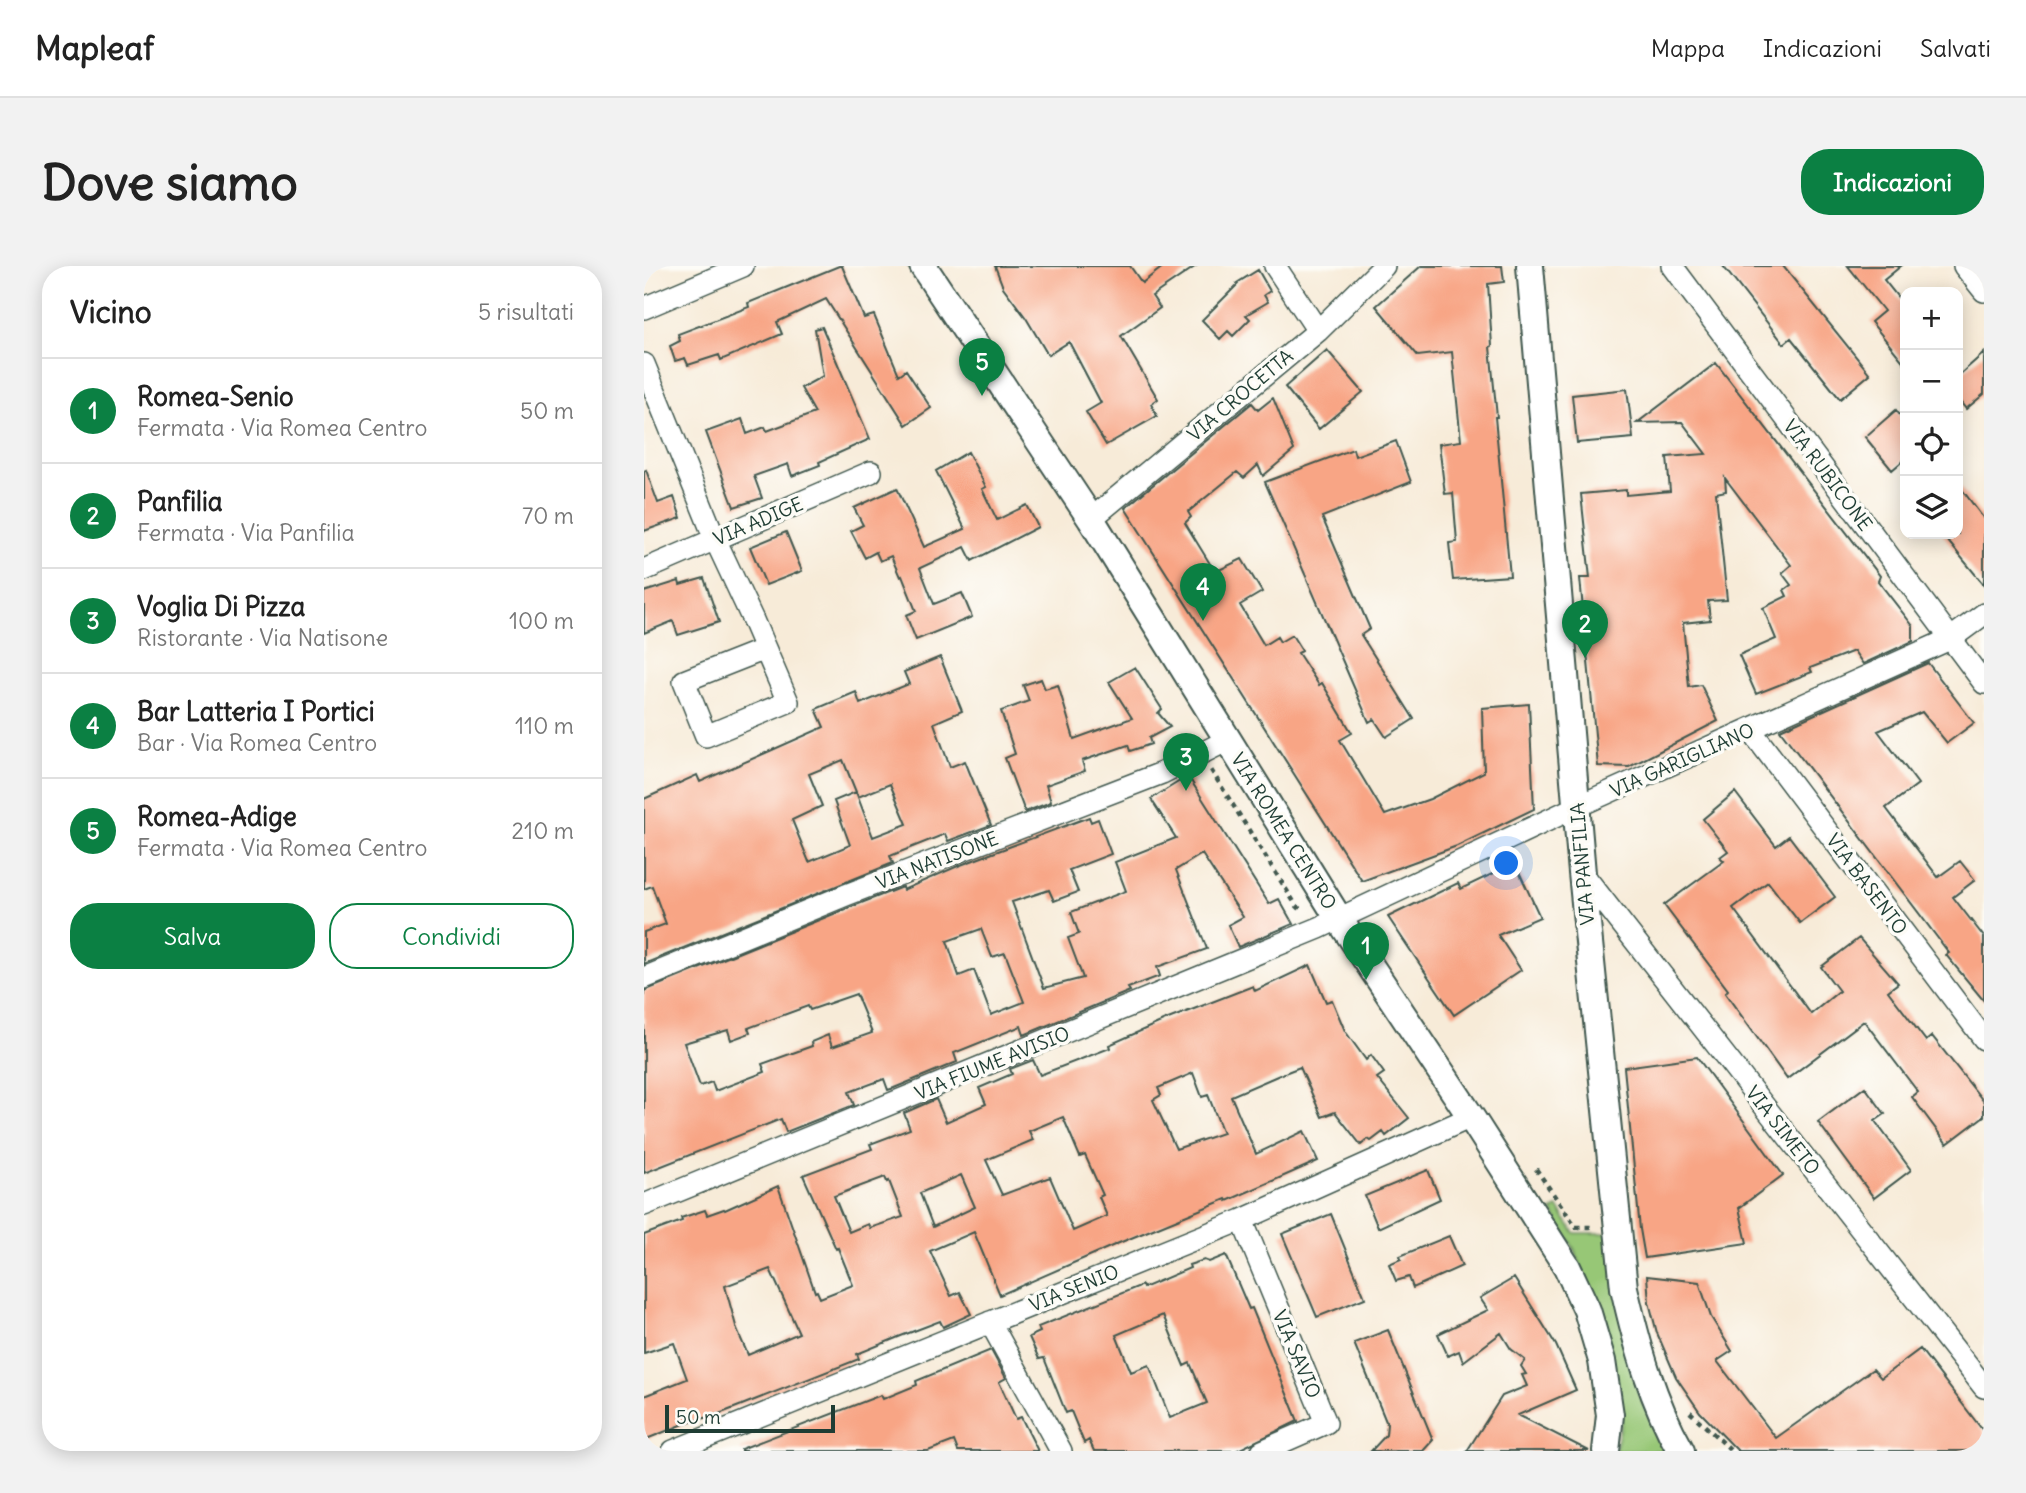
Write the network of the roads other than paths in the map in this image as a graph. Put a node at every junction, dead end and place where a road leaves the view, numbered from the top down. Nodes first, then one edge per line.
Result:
1 (743, 266) edge
2 (923, 266) edge
3 (1275, 266) edge
4 (1384, 266) edge
5 (1530, 266) edge
6 (1672, 266) edge
7 (1964, 266) edge
8 (1984, 291) edge
9 (644, 308) edge
10 (1318, 331) junction
11 (644, 364) edge
12 (871, 472) dead end
13 (1091, 519) junction
14 (715, 540) junction
15 (644, 570) edge
16 (1984, 614) edge
17 (1951, 639) junction
18 (765, 649) junction
19 (1984, 683) edge
20 (1750, 729) junction
21 (1228, 740) junction
22 (1576, 807) junction
23 (1582, 873) junction
24 (1339, 919) junction
25 (644, 978) edge
26 (1984, 1039) edge
27 (1471, 1117) junction
28 (644, 1205) edge
29 (1242, 1220) junction
30 (990, 1322) junction
31 (1984, 1387) edge
32 (673, 1451) edge
33 (1061, 1451) edge
34 (1262, 1451) edge
35 (1606, 1451) edge
36 (1681, 1451) edge

1 - 9 street
2 - 13 street, VIA ROMEA CENTRO
3 - 10 street
4 - 10 street, VIA CROCETTA
5 - 22 street, VIA PANFILIA
6 - 17 street, VIA RUBICONE
7 - 8 street
10 - 13 street, VIA CROCETTA
11 - 14 street
12 - 14 street, VIA ADIGE
13 - 21 street, VIA ROMEA CENTRO
14 - 15 street, VIA ADIGE
14 - 18 street
16 - 17 street, VIA GARIGLIANO
17 - 19 street, VIA RUBICONE
17 - 20 street, VIA GARIGLIANO
18 - 18 street
20 - 22 street, VIA GARIGLIANO
20 - 26 street, VIA BASENTO
21 - 24 street, VIA ROMEA CENTRO
21 - 25 street, VIA NATISONE
22 - 23 street, VIA PANFILIA
22 - 24 street, VIA GARIGLIANO
23 - 31 street, VIA SIMETO
23 - 36 street, VIA PANFILIA
24 - 27 street, VIA ROMEA CENTRO
24 - 28 street, VIA FIUME AVISIO
27 - 29 street, VIA SENIO
27 - 35 street, VIA ROMEA CENTRO
29 - 30 street, VIA SENIO
29 - 34 street, VIA SAVIO
30 - 32 street, VIA SENIO
30 - 33 street

